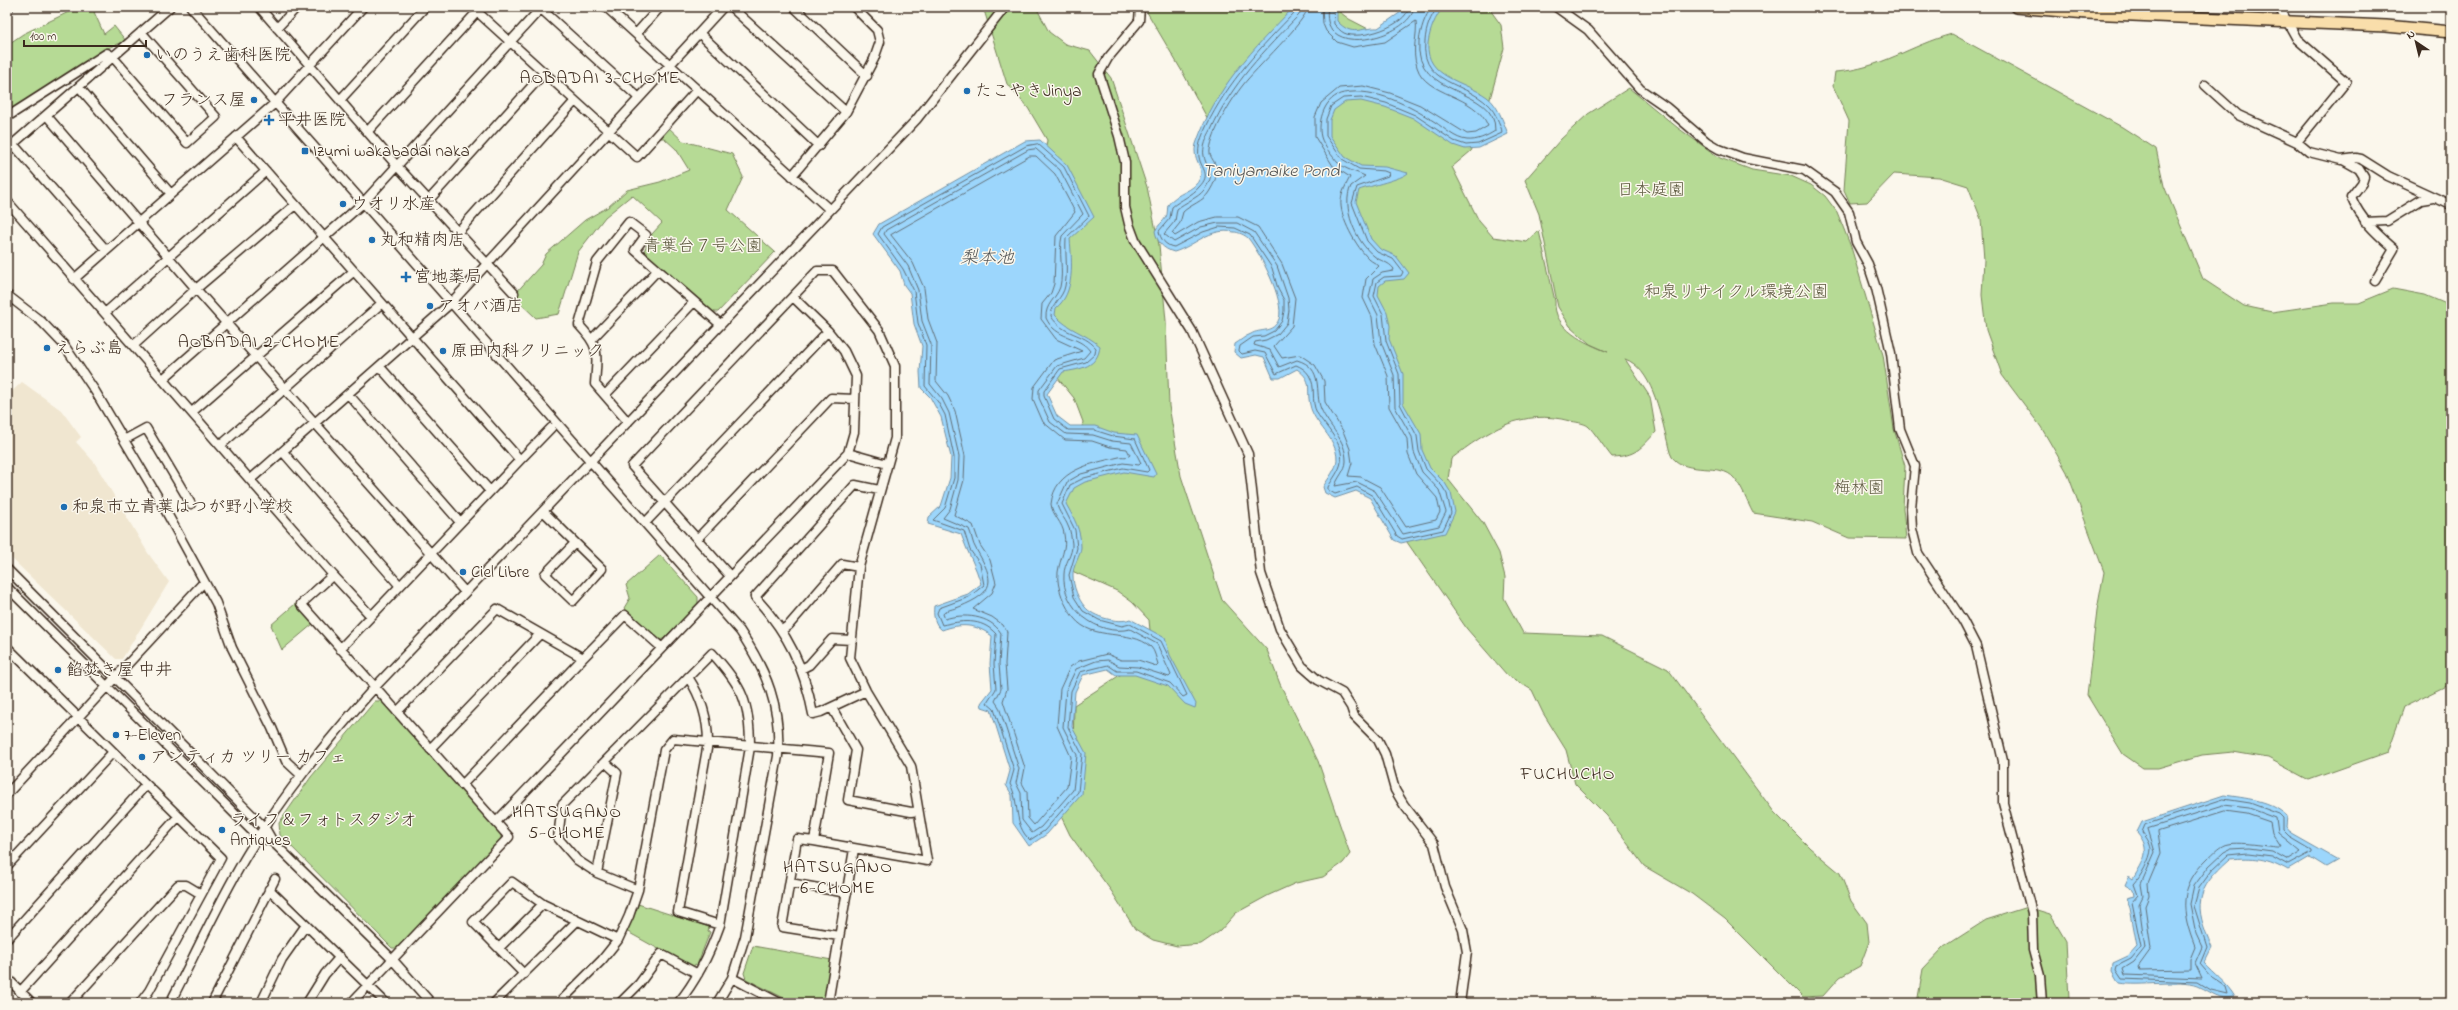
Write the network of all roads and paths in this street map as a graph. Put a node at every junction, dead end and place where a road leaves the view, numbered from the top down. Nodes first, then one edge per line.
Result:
1 (170, 7) edge
2 (192, 7) edge
3 (259, 7) edge
4 (297, 7) edge
5 (363, 7) edge
6 (425, 7) edge
7 (606, 7) edge
8 (660, 7) edge
9 (723, 7) edge
10 (731, 7) edge
11 (794, 7) edge
12 (854, 7) edge
13 (1005, 7) edge
14 (1140, 7) edge
15 (1556, 7) edge
16 (2016, 7) edge
17 (2279, 7) edge
18 (541, 8) edge
19 (475, 9) edge
20 (2287, 22) junction
21 (277, 28) junction
22 (141, 32) junction
23 (2451, 32) edge
24 (699, 33) junction
25 (636, 34) junction
26 (511, 42) junction
27 (112, 56) junction
28 (670, 65) junction
29 (309, 66) junction
30 (544, 73) junction
31 (867, 76) junction
32 (2205, 85) dead end
33 (79, 87) junction
34 (697, 90) junction
35 (639, 98) junction
36 (340, 100) junction
37 (575, 101) junction
38 (275, 103) junction
39 (846, 112) junction
40 (47, 116) junction
41 (7, 118) edge
42 (368, 132) junction
43 (609, 132) junction
44 (236, 137) junction
45 (2297, 142) junction
46 (13, 144) junction
47 (819, 146) junction
48 (7, 153) edge
49 (2341, 160) junction
50 (397, 166) junction
51 (266, 171) junction
52 (792, 176) junction
53 (171, 194) junction
54 (2435, 198) junction
55 (428, 200) junction
56 (7, 201) edge
57 (363, 203) junction
58 (295, 205) junction
59 (2451, 205) edge
60 (830, 210) junction
61 (139, 222) junction
62 (2365, 222) junction
63 (457, 233) junction
64 (324, 237) junction
65 (106, 250) junction
66 (168, 256) junction
67 (487, 265) junction
68 (657, 270) junction
69 (354, 271) junction
70 (74, 278) junction
71 (2375, 281) dead end
72 (196, 289) junction
73 (514, 293) dead end
74 (7, 295) edge
75 (793, 297) junction
76 (694, 302) junction
77 (451, 303) junction
78 (382, 304) junction
79 (105, 313) junction
80 (226, 322) junction
81 (720, 324) junction
82 (828, 332) junction
83 (413, 338) junction
84 (592, 339) junction
85 (134, 345) junction
86 (255, 356) junction
87 (380, 367) junction
88 (163, 379) junction
89 (284, 389) junction
90 (349, 395) junction
91 (605, 395) junction
92 (855, 399) junction
93 (192, 412) junction
94 (628, 422) junction
95 (315, 423) junction
96 (551, 428) dead end
97 (124, 440) junction
98 (221, 445) junction
99 (283, 452) junction
100 (848, 453) junction
101 (520, 460) junction
102 (590, 461) junction
103 (887, 464) junction
104 (251, 479) junction
105 (879, 490) junction
106 (490, 491) junction
107 (665, 502) junction
108 (190, 504) dead end
109 (543, 511) junction
110 (460, 522) junction
111 (645, 523) junction
112 (697, 539) junction
113 (575, 543) junction
114 (430, 554) junction
115 (859, 567) junction
116 (7, 569) edge
117 (334, 575) junction
118 (730, 576) junction
119 (204, 582) junction
120 (400, 586) junction
121 (7, 587) edge
122 (465, 592) junction
123 (710, 597) junction
124 (371, 616) junction
125 (782, 630) junction
126 (540, 634) junction
127 (852, 640) junction
128 (7, 647) edge
129 (662, 648) junction
130 (340, 649) junction
131 (583, 658) junction
132 (801, 669) junction
133 (115, 677) junction
134 (688, 677) junction
135 (106, 687) junction
136 (375, 687) junction
137 (866, 691) junction
138 (832, 708) junction
139 (397, 712) junction
140 (78, 717) junction
141 (708, 743) junction
142 (750, 747) junction
143 (430, 749) junction
144 (778, 749) junction
145 (113, 752) junction
146 (605, 762) junction
147 (301, 775) junction
148 (146, 785) junction
149 (462, 785) junction
150 (7, 794) edge
151 (918, 811) junction
152 (178, 817) junction
153 (496, 822) junction
154 (265, 828) junction
155 (258, 837) junction
156 (814, 841) junction
157 (273, 842) junction
158 (854, 849) junction
159 (7, 866) edge
160 (597, 873) junction
161 (274, 879) dead end
162 (790, 883) junction
163 (269, 889) junction
164 (638, 890) junction
165 (846, 893) junction
166 (201, 894) junction
167 (543, 904) junction
168 (577, 921) junction
169 (306, 925) junction
170 (720, 925) junction
171 (839, 936) junction
172 (7, 938) edge
173 (618, 940) junction
174 (499, 948) junction
175 (340, 957) junction
176 (392, 960) junction
177 (524, 974) junction
178 (698, 974) junction
179 (7, 978) edge
180 (732, 978) junction
181 (368, 984) junction
182 (20, 992) junction
183 (32, 1003) edge
184 (70, 1003) edge
185 (140, 1003) edge
186 (170, 1003) edge
187 (212, 1003) edge
188 (261, 1003) edge
189 (307, 1003) edge
190 (351, 1003) edge
191 (386, 1003) edge
192 (431, 1003) edge
193 (494, 1003) edge
194 (560, 1003) edge
195 (620, 1003) edge
196 (678, 1003) edge
197 (717, 1003) edge
198 (780, 1003) edge
199 (828, 1003) edge
200 (1460, 1003) edge
201 (2042, 1003) edge

1 - 22 street
2 - 38 street
3 - 21 street
4 - 21 street
5 - 29 street
6 - 36 street
7 - 25 street
8 - 25 street
9 - 24 street
10 - 39 street
11 - 31 street
12 - 31 street
13 - 60 street
14 - 200 street
15 - 201 street
16 - 20 highway
17 - 20 street
18 - 26 street
18 - 35 street
19 - 26 street
19 - 42 street
20 - 23 highway
20 - 45 street
21 - 29 street
22 - 27 street
22 - 27 street
24 - 28 street
24 - 47 street
25 - 28 street
26 - 30 street
26 - 50 street
27 - 33 street
27 - 41 street
28 - 34 street
28 - 35 street
29 - 36 street
29 - 38 street
30 - 37 street
30 - 55 street
31 - 39 street
32 - 45 street
33 - 40 street
33 - 53 street
34 - 43 street
34 - 52 street
35 - 43 street
36 - 42 street
37 - 43 street
37 - 63 street
38 - 44 street
38 - 57 street
39 - 47 street
40 - 46 street
40 - 61 street
42 - 50 street
43 - 67 street
44 - 51 street
44 - 53 street
45 - 49 street
46 - 48 street
46 - 65 street
47 - 52 street
49 - 54 street
49 - 62 street
50 - 55 street
50 - 57 street
51 - 58 street
51 - 66 street
52 - 60 street
53 - 61 street
54 - 59 street
54 - 62 street
55 - 63 street
56 - 70 street
57 - 64 street
57 - 77 street
58 - 64 street
58 - 72 street
60 - 81 street
61 - 65 street
61 - 66 street
62 - 71 street
63 - 67 street
64 - 69 street
64 - 80 street
65 - 70 street
66 - 72 street
66 - 79 street
67 - 73 street
67 - 77 street
68 - 76 street
68 - 84 street
68 - 84 street
69 - 78 street
69 - 86 street
70 - 79 street
72 - 80 street
72 - 85 street
74 - 97 street
75 - 82 street
75 - 103 street
75 - 107 street
76 - 81 street
76 - 91 street
77 - 83 street
77 - 102 street
78 - 83 street
78 - 89 street
79 - 85 street
80 - 86 street
80 - 88 street
81 - 94 street
82 - 92 street
82 - 107 street
83 - 87 street
83 - 101 street
84 - 91 street
85 - 88 street
86 - 89 street
86 - 93 street
87 - 90 street
87 - 106 street
88 - 93 street
89 - 95 street
89 - 98 street
90 - 95 street
90 - 110 street
91 - 94 street
92 - 100 street
92 - 112 street
93 - 98 street
94 - 102 street
95 - 99 street
95 - 114 street
96 - 101 street
97 - 108 street
97 - 119 street
98 - 104 street
99 - 104 street
99 - 120 street
100 - 103 street
100 - 118 street
101 - 106 street
102 - 109 street
102 - 111 street
103 - 105 street
104 - 117 street
105 - 115 street
105 - 125 street
106 - 110 street
107 - 111 street
107 - 112 street
109 - 113 street
109 - 122 street
110 - 114 street
111 - 123 street
112 - 118 street
113 - 113 street
114 - 120 street
114 - 122 street
115 - 125 street
115 - 127 street
116 - 133 street
117 - 124 street
117 - 130 street
118 - 123 street
119 - 133 street
119 - 147 street
120 - 124 street
121 - 135 street
122 - 136 street
123 - 129 street
123 - 144 street
124 - 130 street
125 - 132 street
126 - 131 street
126 - 139 street
126 - 143 street
127 - 132 street
127 - 137 street
128 - 140 street
129 - 131 street
129 - 153 street
130 - 136 street
131 - 149 street
132 - 138 street
133 - 135 street
133 - 154 street
134 - 141 street
134 - 142 street
134 - 146 street
135 - 140 street
135 - 155 street
136 - 139 street
136 - 147 street
137 - 138 street
137 - 151 street
138 - 151 street
139 - 143 street
140 - 145 street
140 - 150 street
141 - 142 street
141 - 164 street
141 - 170 street
142 - 144 street
142 - 170 street
143 - 149 street
144 - 156 street
144 - 180 street
145 - 148 street
145 - 159 street
146 - 160 street
146 - 160 street
147 - 154 street
148 - 152 street
148 - 172 street
149 - 153 street
151 - 158 street
152 - 166 street
152 - 182 street
153 - 176 street
154 - 155 street
154 - 157 street
155 - 157 street
155 - 186 street
156 - 158 street
156 - 162 street
157 - 176 street
158 - 165 street
160 - 164 street
161 - 163 street
162 - 165 street
162 - 171 street
163 - 169 street
163 - 187 street
164 - 173 street
165 - 171 street
166 - 184 street
166 - 185 street
167 - 168 street
167 - 174 street
167 - 174 street
168 - 173 street
168 - 177 street
169 - 175 street
169 - 188 street
170 - 178 street
171 - 199 street
173 - 194 street
174 - 177 street
175 - 181 street
175 - 189 street
176 - 181 street
176 - 192 street
177 - 193 street
178 - 195 street
178 - 196 street
179 - 182 street
180 - 197 street
180 - 198 street
181 - 190 street
181 - 191 street
182 - 183 street

